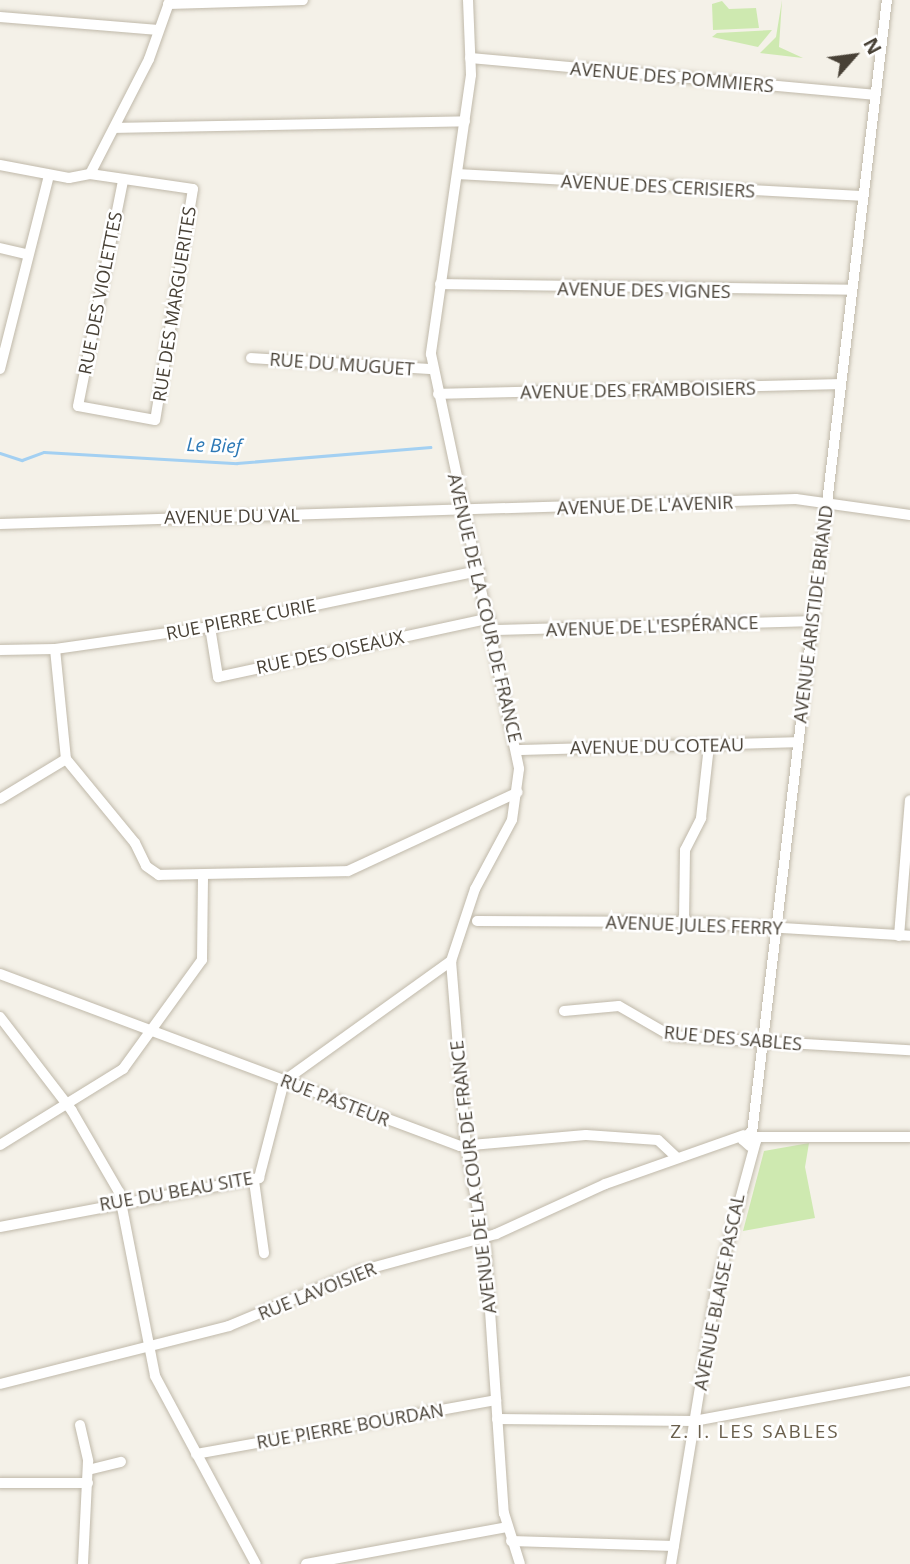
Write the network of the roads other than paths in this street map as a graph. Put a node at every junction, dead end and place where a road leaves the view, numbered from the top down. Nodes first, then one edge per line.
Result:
1 (303, 0) edge
2 (468, 0) edge
3 (887, 0) edge
4 (169, 2) edge
5 (0, 17) edge
6 (158, 30) junction
7 (470, 58) junction
8 (874, 95) junction
9 (465, 121) junction
10 (116, 128) junction
11 (0, 165) edge
12 (90, 174) junction
13 (457, 174) junction
14 (49, 175) junction
15 (123, 180) junction
16 (860, 196) junction
17 (0, 248) edge
18 (27, 254) junction
19 (440, 284) junction
20 (849, 290) junction
21 (251, 358) dead end
22 (0, 369) edge
23 (433, 369) junction
24 (838, 384) junction
25 (438, 394) junction
26 (155, 420) joint
27 (826, 500) junction
28 (464, 509) junction
29 (910, 515) edge
30 (0, 524) edge
31 (479, 571) junction
32 (490, 618) junction
33 (811, 621) junction
34 (210, 627) junction
35 (494, 630) junction
36 (55, 649) junction
37 (0, 650) edge
38 (798, 742) junction
39 (709, 746) junction
40 (517, 750) junction
41 (66, 760) junction
42 (518, 792) junction
43 (0, 799) edge
44 (910, 800) edge
45 (203, 876) junction
46 (477, 921) dead end
47 (684, 922) junction
48 (776, 927) junction
49 (905, 936) edge
50 (451, 961) junction
51 (0, 974) edge
52 (564, 1011) dead end
53 (0, 1017) edge
54 (149, 1032) junction
55 (763, 1041) junction
56 (910, 1050) edge
57 (284, 1081) junction
58 (68, 1105) junction
59 (910, 1137) edge
60 (750, 1138) junction
61 (0, 1145) edge
62 (466, 1147) junction
63 (676, 1157) junction
64 (254, 1181) junction
65 (124, 1201) junction
66 (0, 1227) edge
67 (484, 1238) junction
68 (264, 1253) dead end
69 (148, 1348) junction
70 (910, 1381) edge
71 (0, 1384) edge
72 (496, 1400) junction
73 (497, 1419) junction
74 (694, 1421) junction
75 (80, 1425) dead end
76 (201, 1453) junction
77 (121, 1462) dead end
78 (88, 1471) junction
79 (0, 1483) edge
80 (88, 1483) junction
81 (507, 1527) junction
82 (511, 1541) junction
83 (674, 1546) junction
84 (83, 1564) edge
85 (256, 1564) edge
86 (306, 1564) edge
87 (520, 1564) edge
88 (671, 1564) edge

1 - 4 street
2 - 7 street, AVENUE DE LA COUR DE FRANCE
3 - 8 street, AVENUE ARISTIDE BRIAND
4 - 6 street
5 - 6 street
6 - 10 street
7 - 8 street, AVENUE DES POMMIERS
7 - 9 street, AVENUE DE LA COUR DE FRANCE
8 - 16 street, AVENUE ARISTIDE BRIAND
9 - 10 street
9 - 13 street, AVENUE DE LA COUR DE FRANCE
10 - 12 street
11 - 14 street
12 - 14 street
12 - 15 street
13 - 16 street, AVENUE DES CERISIERS
13 - 19 street, AVENUE DE LA COUR DE FRANCE
14 - 18 street
15 - 26 street, RUE DES MARGUERITES
15 - 26 street, RUE DES VIOLETTES
16 - 20 street, AVENUE ARISTIDE BRIAND
17 - 18 street
18 - 22 street
19 - 20 street, AVENUE DES VIGNES
19 - 23 street, AVENUE DE LA COUR DE FRANCE
20 - 24 street, AVENUE ARISTIDE BRIAND
21 - 23 street, RUE DU MUGUET
23 - 25 street, AVENUE DE LA COUR DE FRANCE
24 - 25 street, AVENUE DES FRAMBOISIERS
24 - 27 street, AVENUE ARISTIDE BRIAND
25 - 28 street, AVENUE DE LA COUR DE FRANCE
27 - 28 street, AVENUE DE L'AVENIR
27 - 29 street, AVENUE DE L'AVENIR
27 - 33 street, AVENUE ARISTIDE BRIAND
28 - 30 street, AVENUE DU VAL
28 - 31 street, AVENUE DE LA COUR DE FRANCE
31 - 32 street, AVENUE DE LA COUR DE FRANCE
31 - 34 street, RUE PIERRE CURIE
32 - 34 street, RUE DES OISEAUX
32 - 35 street, AVENUE DE LA COUR DE FRANCE
33 - 35 street, AVENUE DE L'ESPÉRANCE
33 - 38 street, AVENUE ARISTIDE BRIAND
34 - 36 street, RUE PIERRE CURIE
35 - 40 street, AVENUE DE LA COUR DE FRANCE
36 - 37 street, RUE PIERRE CURIE
36 - 41 street
38 - 39 street, AVENUE DU COTEAU
38 - 48 street, AVENUE ARISTIDE BRIAND
39 - 40 street, AVENUE DU COTEAU
39 - 47 street
40 - 42 street, AVENUE DE LA COUR DE FRANCE
41 - 43 street
41 - 45 street
42 - 45 street
42 - 50 street, AVENUE DE LA COUR DE FRANCE
44 - 49 street
45 - 54 street
46 - 47 street, AVENUE JULES FERRY
47 - 48 street, AVENUE JULES FERRY
48 - 49 street, AVENUE JULES FERRY
48 - 55 street, AVENUE ARISTIDE BRIAND
50 - 57 street
50 - 62 street, AVENUE DE LA COUR DE FRANCE
51 - 54 street, RUE PASTEUR
52 - 55 street, RUE DES SABLES
53 - 58 street
54 - 57 street, RUE PASTEUR
54 - 58 street
55 - 56 street, RUE DES SABLES
55 - 60 street, AVENUE ARISTIDE BRIAND
57 - 62 street, RUE PASTEUR
57 - 64 street, RUE DU BEAU SITE
58 - 61 street
58 - 65 street
59 - 60 street, RUE LAVOISIER
60 - 63 street, RUE LAVOISIER
60 - 74 street, AVENUE BLAISE PASCAL
62 - 63 street, RUE PASTEUR
62 - 67 street, AVENUE DE LA COUR DE FRANCE
63 - 67 street, RUE LAVOISIER
64 - 65 street, RUE DU BEAU SITE
64 - 68 street
65 - 66 street, RUE DU BEAU SITE
65 - 69 street
67 - 69 street, RUE LAVOISIER
67 - 72 street, AVENUE DE LA COUR DE FRANCE
69 - 71 street, RUE LAVOISIER
69 - 76 street
70 - 74 street
72 - 73 street, AVENUE DE LA COUR DE FRANCE
72 - 76 street, RUE PIERRE BOURDAN
73 - 74 street
73 - 81 street, AVENUE DE LA COUR DE FRANCE
74 - 83 street, AVENUE BLAISE PASCAL
75 - 78 street
76 - 85 street
77 - 78 street
78 - 80 street
79 - 80 street
80 - 84 street
81 - 82 street, AVENUE DE LA COUR DE FRANCE
81 - 86 street
82 - 83 street
82 - 87 street, AVENUE DE LA COUR DE FRANCE
83 - 88 street, AVENUE BLAISE PASCAL

